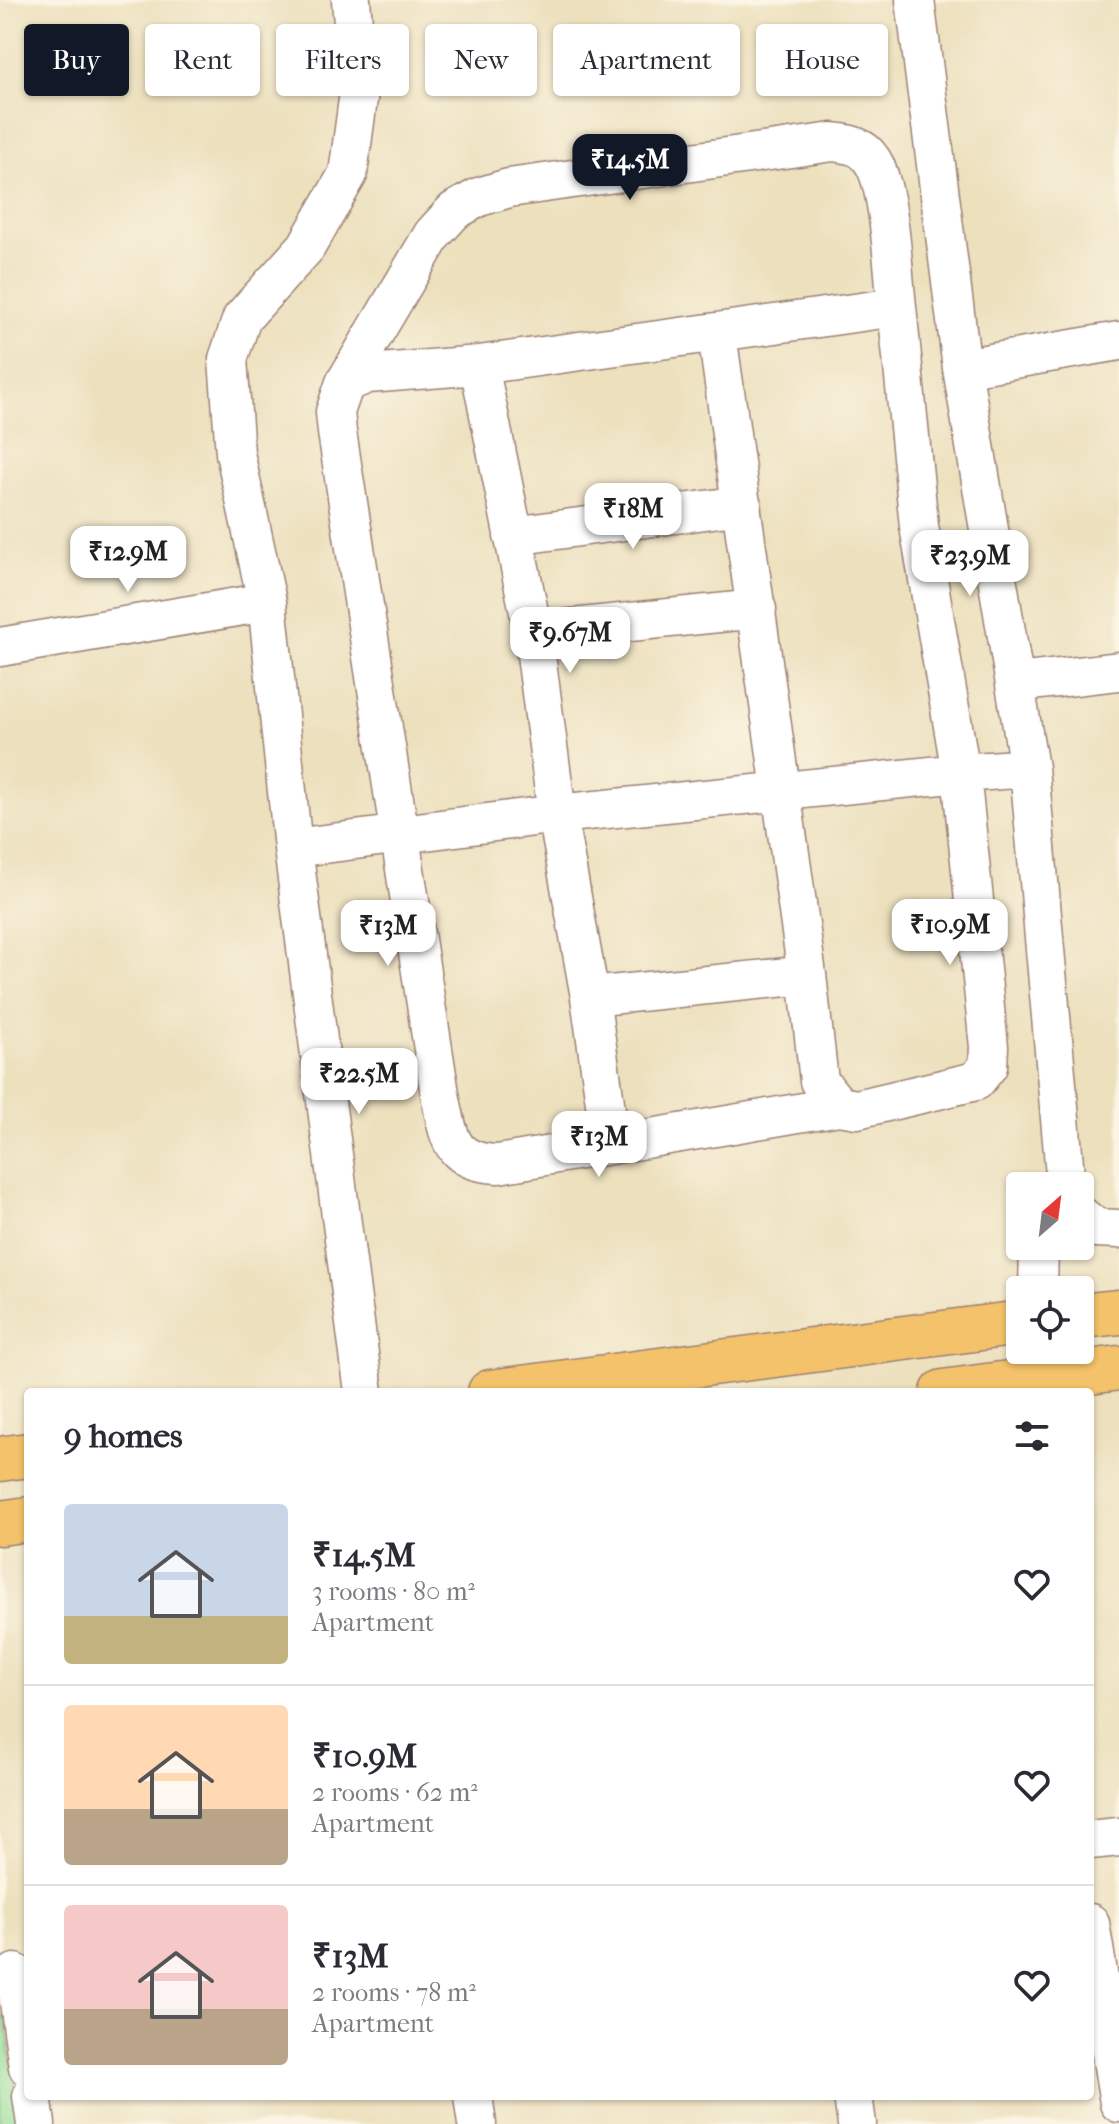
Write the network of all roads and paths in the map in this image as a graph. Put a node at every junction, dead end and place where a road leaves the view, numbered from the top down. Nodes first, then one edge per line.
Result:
1 (351, 0) edge
2 (915, 0) edge
3 (897, 307) junction
4 (717, 334) junction
5 (1119, 341) edge
6 (479, 365) junction
7 (962, 368) junction
8 (345, 383) junction
9 (742, 505) junction
10 (513, 536) junction
11 (267, 602) junction
12 (757, 609) junction
13 (533, 632) junction
14 (0, 647) edge
15 (1119, 671) edge
16 (1016, 683) junction
17 (1029, 768) junction
18 (961, 773) junction
19 (783, 788) junction
20 (557, 814) junction
21 (397, 832) junction
22 (293, 848) junction
23 (807, 975) junction
24 (590, 997) junction
25 (839, 1106) junction
26 (611, 1145) junction
27 (1063, 1172) edge
28 (1094, 1226) edge
29 (1119, 1229) edge
30 (1119, 1312) edge
31 (1094, 1315) edge
32 (1006, 1325) edge
33 (1119, 1368) edge
34 (363, 1388) edge
35 (521, 1388) edge
36 (972, 1388) edge
37 (24, 1456) edge
38 (0, 1459) edge
39 (24, 1520) edge
40 (0, 1523) edge
41 (1119, 1837) edge
42 (1094, 1840) edge
43 (1094, 1948) edge
44 (14, 1973) edge
45 (24, 2040) edge
46 (33, 2100) edge
47 (474, 2100) edge
48 (854, 2100) edge
49 (1119, 2103) edge
50 (36, 2124) edge
51 (477, 2124) edge
52 (857, 2124) edge

1 - 11 street
2 - 7 street
3 - 4 street
3 - 8 street
3 - 18 street
4 - 6 street
4 - 9 street
5 - 7 street
6 - 8 street
6 - 10 street
7 - 16 street
8 - 21 street
9 - 10 street
9 - 12 street
10 - 13 street
11 - 14 street
11 - 22 street
12 - 13 street
12 - 19 street
13 - 20 street
15 - 16 street
16 - 17 street
17 - 18 street
17 - 27 street
18 - 19 street
18 - 25 street
19 - 20 street
19 - 23 street
20 - 21 street
20 - 24 street
21 - 22 street
21 - 26 street
22 - 34 street
23 - 24 street
23 - 25 street
24 - 26 street
25 - 26 street
28 - 29 street
30 - 31 main road
32 - 35 main road
33 - 36 main road
37 - 38 main road
39 - 40 main road
41 - 42 street
43 - 49 street
44 - 45 street
46 - 50 street
47 - 51 street
48 - 52 street

